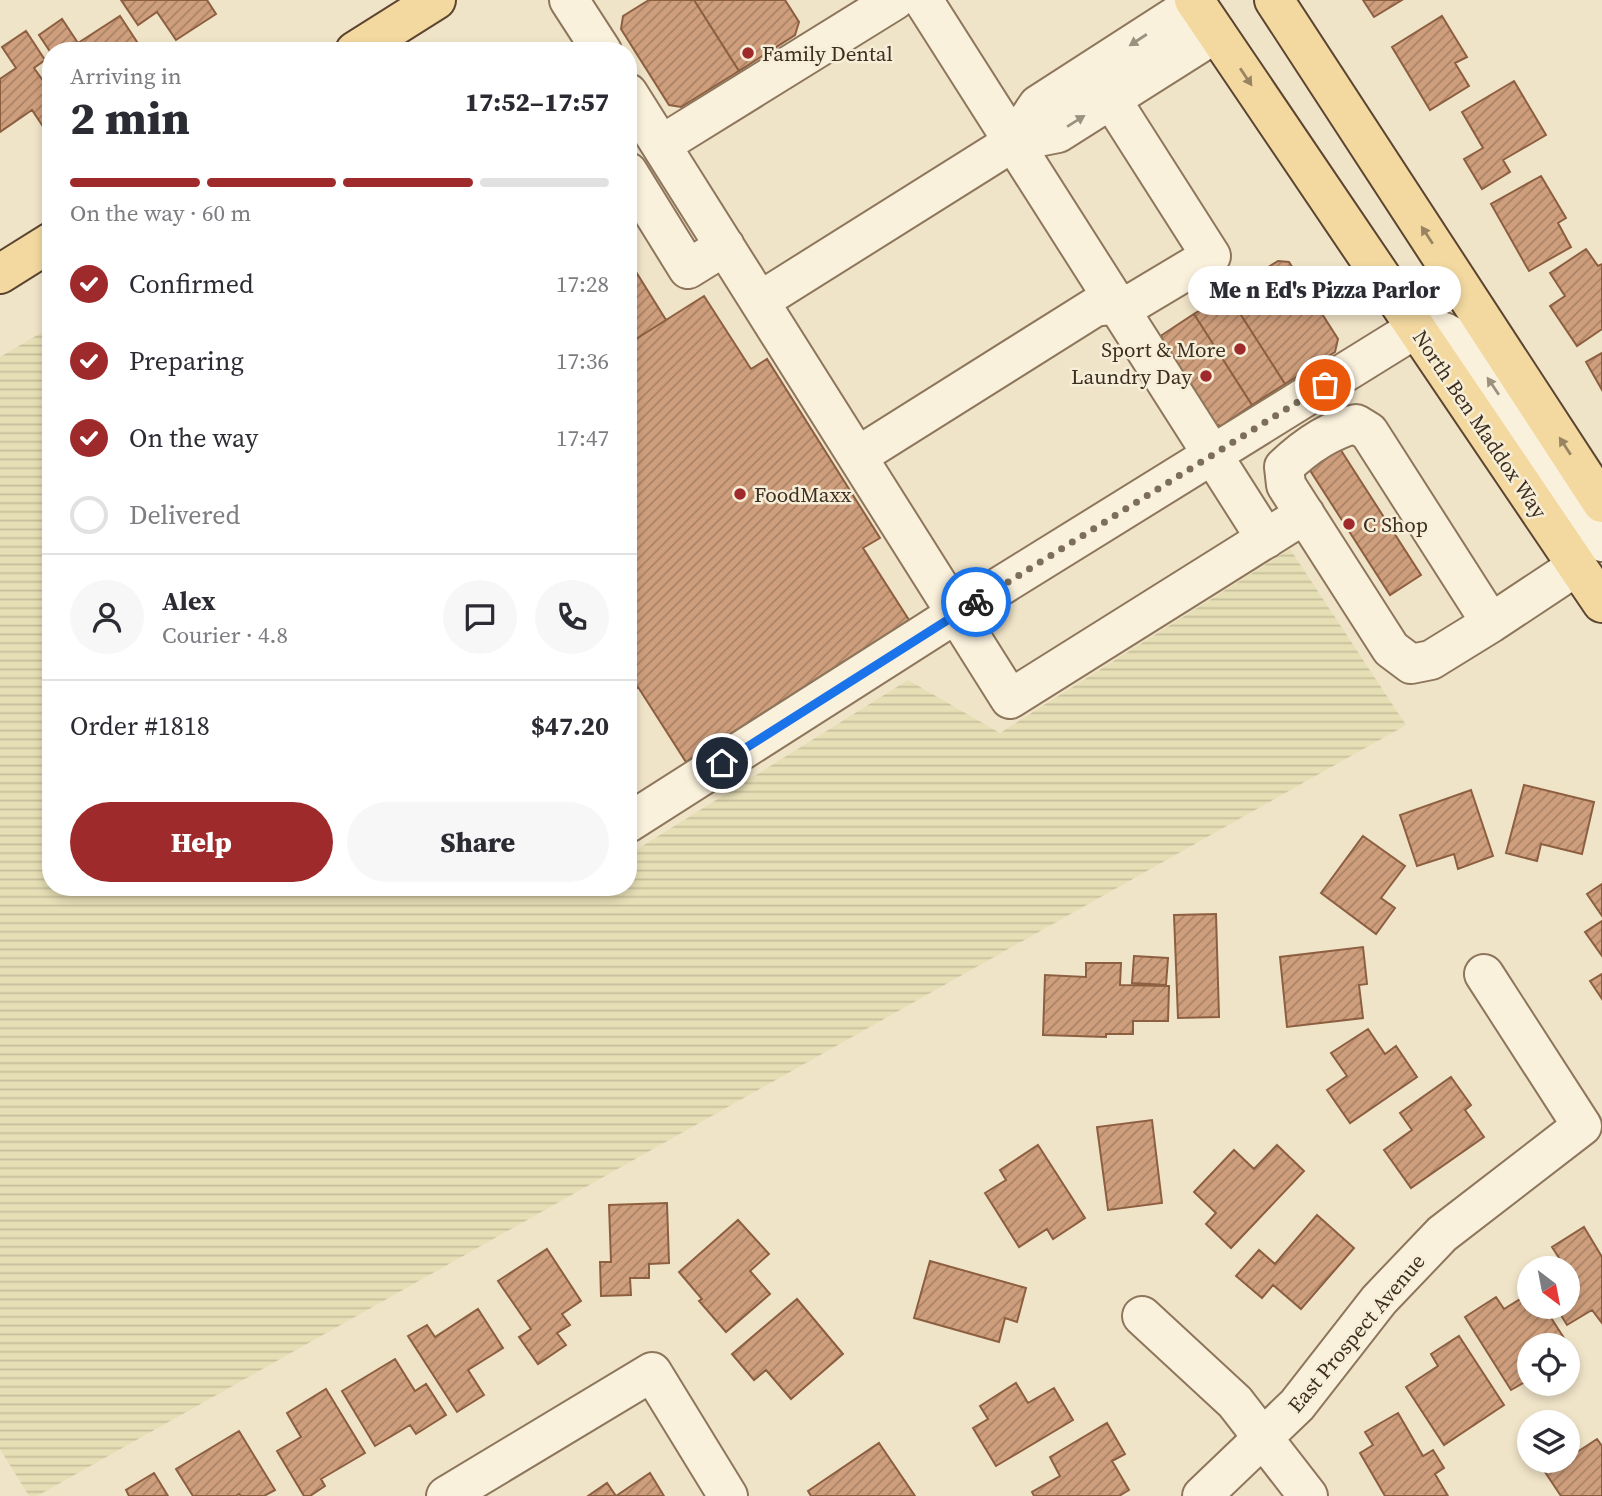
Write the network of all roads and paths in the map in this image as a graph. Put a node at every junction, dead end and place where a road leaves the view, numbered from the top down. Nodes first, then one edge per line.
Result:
1 (436, 0) edge
2 (569, 0) edge
3 (895, 0) edge
4 (923, 0) edge
5 (1274, 0) edge
6 (1202, 12) edge
7 (369, 42) edge
8 (595, 42) edge
9 (1111, 99) junction
10 (637, 107) edge
11 (1013, 142) junction
12 (661, 145) junction
13 (637, 187) edge
14 (725, 246) junction
15 (42, 248) edge
16 (0, 274) edge
17 (760, 301) junction
18 (1116, 305) junction
19 (1415, 328) junction
20 (1212, 455) junction
21 (858, 456) junction
22 (1602, 503) edge
23 (1305, 514) junction
24 (1266, 539) junction
25 (1589, 554) edge
26 (1602, 603) edge
27 (957, 613) junction
28 (1491, 623) junction
29 (637, 816) edge
30 (1484, 974) dead end
31 (1142, 1316) dead end
32 (1264, 1437) junction
33 (446, 1496) edge
34 (728, 1496) edge
35 (1202, 1496) edge
36 (1308, 1496) edge

1 - 7 main road
2 - 8 street
3 - 12 street
4 - 11 street
22 -> 5 main road
6 - 9 street
6 -> 11 street
6 -> 19 main road, North Ben Maddox Way
11 -> 9 street
9 - 18 street
10 - 12 street
11 - 17 street
11 - 18 street
12 - 14 street
13 - 14 street
14 - 17 street
15 - 16 main road
17 - 21 street
18 - 20 street
18 - 21 street
19 - 20 street
19 - 25 main road, North Ben Maddox Way
20 - 24 street
20 - 27 street
21 - 27 street
23 - 24 street
23 - 28 street
23 - 28 street
24 - 27 street
25 - 26 main road, North Ben Maddox Way
25 - 28 street
27 - 29 street
30 - 32 street, East Prospect Avenue
31 - 32 street
32 - 35 street, East Prospect Avenue
32 - 36 street
33 - 34 street

